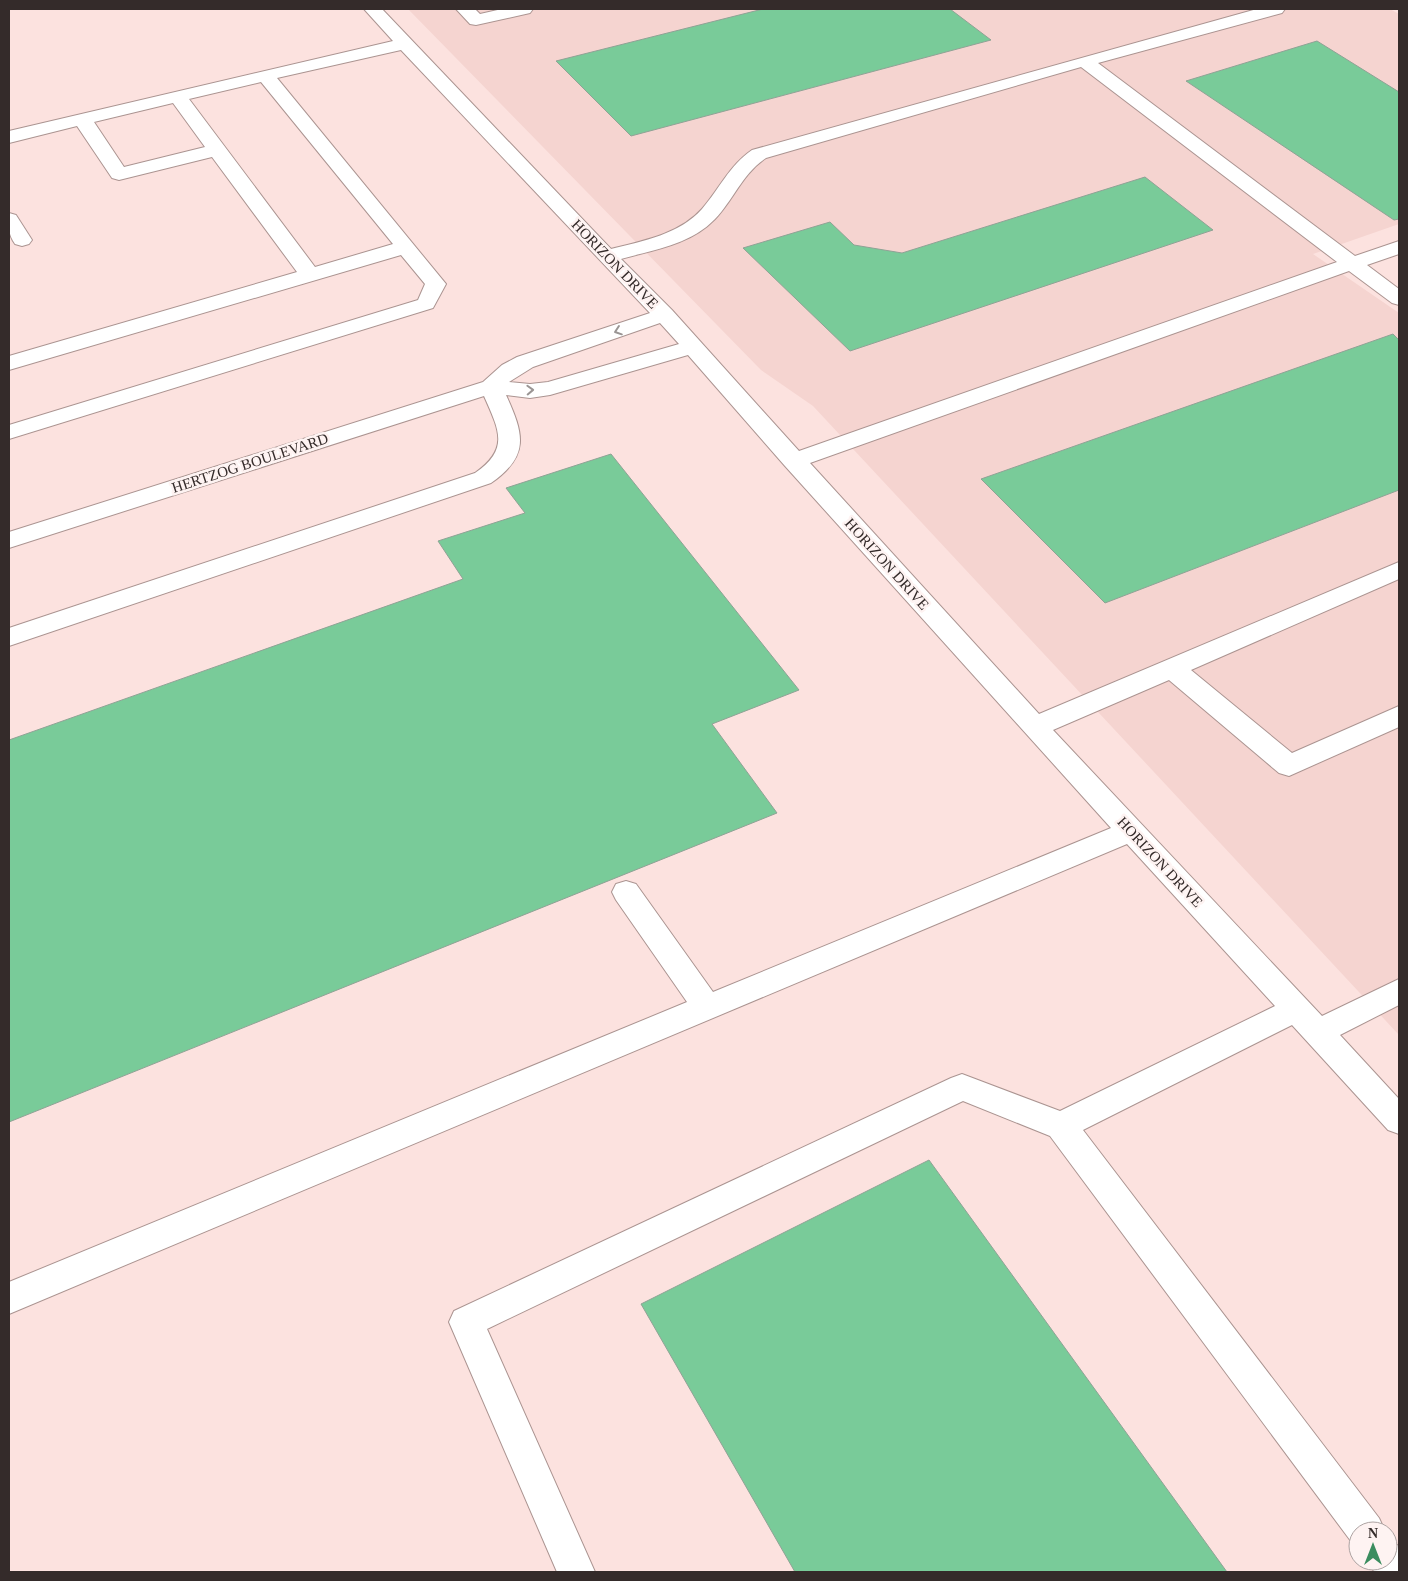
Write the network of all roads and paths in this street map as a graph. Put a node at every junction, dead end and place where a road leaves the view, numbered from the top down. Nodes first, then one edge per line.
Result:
1 (373, 9) edge
2 (465, 9) edge
3 (524, 9) edge
4 (1276, 9) edge
5 (407, 43) junction
6 (1084, 61) junction
7 (265, 75) junction
8 (177, 96) junction
9 (82, 119) junction
10 (9, 137) edge
11 (217, 150) junction
12 (9, 219) edge
13 (22, 240) dead end
14 (406, 247) junction
15 (1399, 247) edge
16 (607, 257) junction
17 (1352, 264) junction
18 (310, 275) junction
19 (1399, 299) edge
20 (664, 315) junction
21 (693, 347) junction
22 (9, 363) edge
23 (491, 387) junction
24 (9, 432) edge
25 (793, 460) junction
26 (9, 540) edge
27 (1399, 570) edge
28 (9, 637) edge
29 (1172, 668) junction
30 (1399, 716) edge
31 (1035, 728) junction
32 (1131, 831) junction
33 (626, 892) dead end
34 (1399, 991) edge
35 (707, 1007) junction
36 (1307, 1021) junction
37 (1399, 1120) edge
38 (1061, 1126) junction
39 (9, 1298) edge
40 (1358, 1521) edge
41 (576, 1572) edge

1 - 5 street, HORIZON DRIVE
2 - 3 street
4 - 6 street
5 - 7 street
5 - 16 street, HORIZON DRIVE
6 - 16 street
6 - 17 street
7 - 8 street
7 - 14 street
8 - 9 street
8 - 11 street
9 - 10 street
9 - 11 street
11 - 18 street
12 - 13 street
14 - 18 street
14 - 24 street
15 - 17 street
16 - 20 street, HORIZON DRIVE
17 - 19 street
17 - 25 street
18 - 22 street
20 - 21 street, HORIZON DRIVE
20 -> 23 street, HERTZOG BOULEVARD
23 -> 21 street, HERTZOG BOULEVARD
21 - 25 street, HORIZON DRIVE
23 - 26 street, HERTZOG BOULEVARD
23 - 28 street
25 - 31 street, HORIZON DRIVE
27 - 29 street
29 - 30 street
29 - 31 street
31 - 32 street, HORIZON DRIVE
32 - 35 street
32 - 36 street, HORIZON DRIVE
33 - 35 street
34 - 36 street
35 - 39 street
36 - 37 street, HORIZON DRIVE
36 - 38 street
38 - 40 street
38 - 41 street

